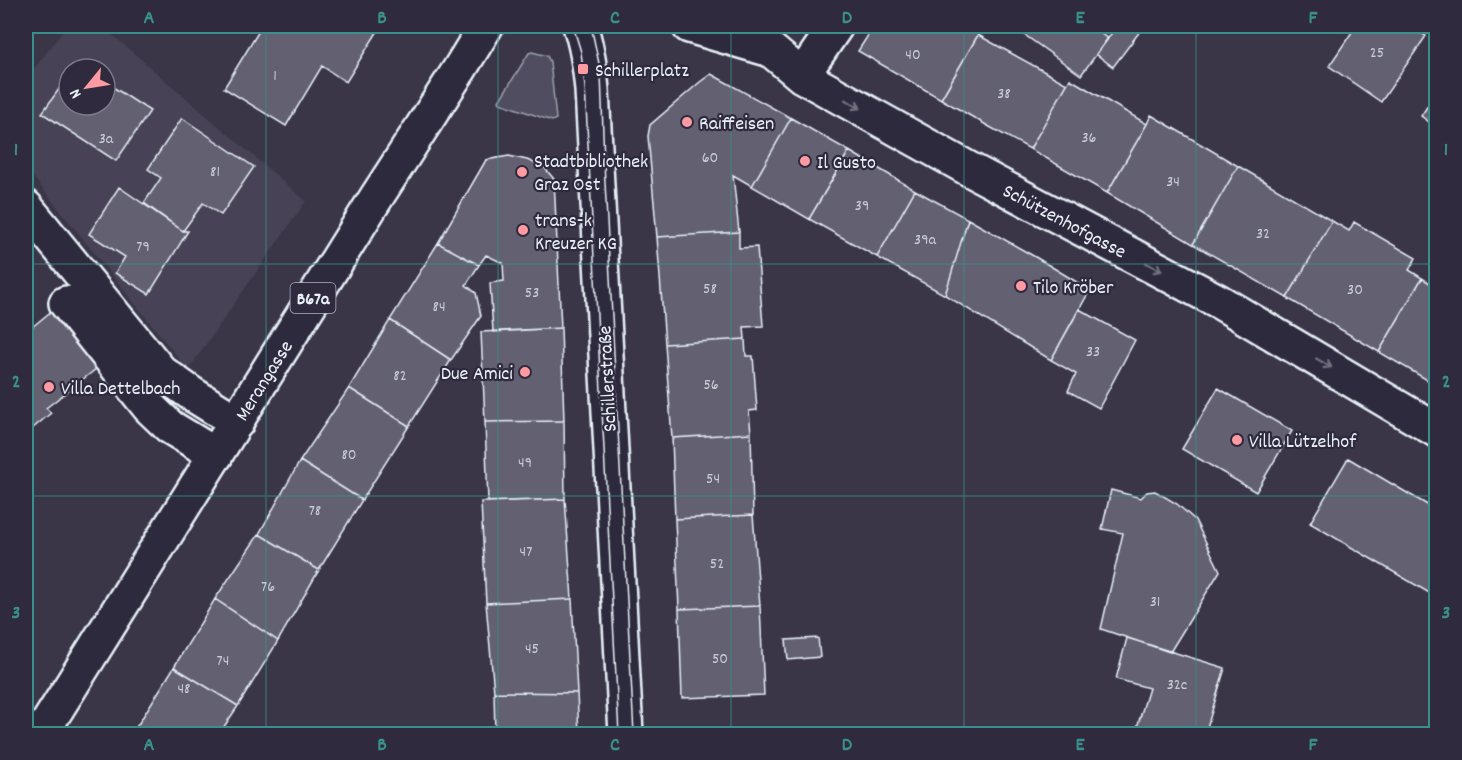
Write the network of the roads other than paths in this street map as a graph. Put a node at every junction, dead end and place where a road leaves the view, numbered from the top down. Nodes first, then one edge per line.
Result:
1 (486, 26) edge
2 (580, 26) edge
3 (689, 26) edge
4 (836, 26) edge
5 (802, 76) junction
6 (26, 207) edge
7 (66, 303) dead end
8 (237, 422) junction
9 (1437, 430) edge
10 (216, 455) junction
11 (41, 735) edge
12 (626, 735) edge

1 - 8 main road, Merangasse / B67a
2 - 12 main road, Schillerstraße
3 - 5 main road, Schützenhofgasse
4 - 5 main road
5 -> 9 main road, Schützenhofgasse
6 - 8 main road
7 - 10 main road
8 - 10 main road, Merangasse / B67a
10 - 11 main road, Merangasse / B67a

